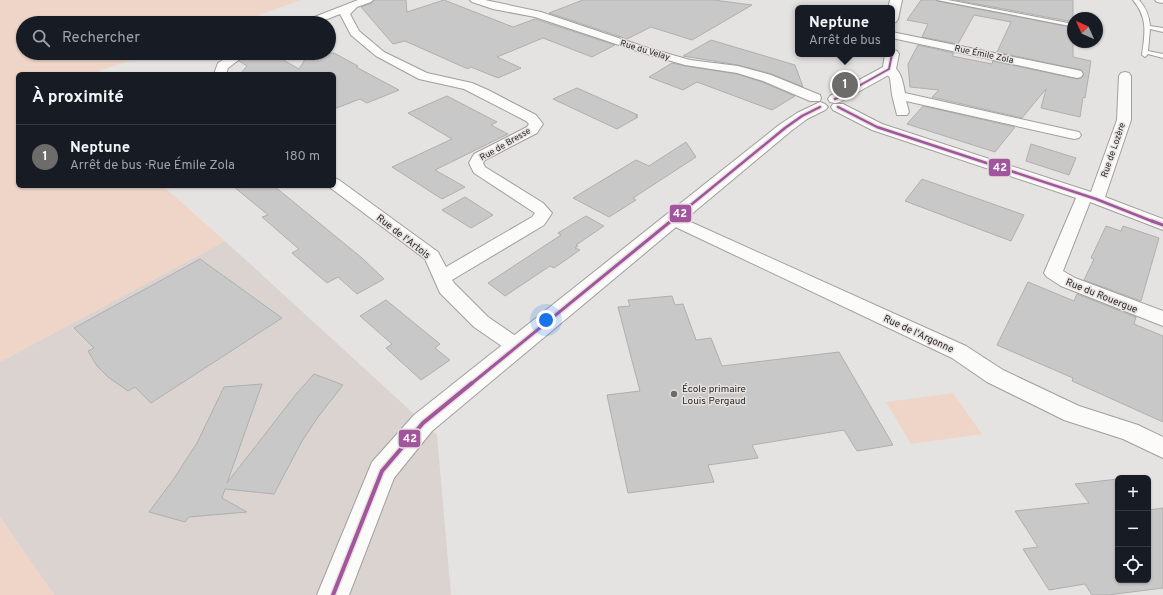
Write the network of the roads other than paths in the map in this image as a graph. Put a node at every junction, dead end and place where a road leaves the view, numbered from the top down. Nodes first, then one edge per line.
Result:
1 (368, 0) edge
2 (475, 0) edge
3 (940, 0) edge
4 (1136, 0) edge
5 (353, 5) junction
6 (326, 16) edge
7 (1067, 23) edge
8 (1148, 27) junction
9 (1163, 30) edge
10 (895, 36) edge
11 (1163, 56) edge
12 (891, 57) edge
13 (231, 60) edge
14 (889, 69) junction
15 (220, 72) edge
16 (1077, 74) dead end
17 (1125, 76) dead end
18 (898, 95) junction
19 (827, 103) junction
20 (902, 112) dead end
21 (1074, 135) dead end
22 (336, 184) edge
23 (1090, 197) junction
24 (673, 219) junction
25 (1163, 225) edge
26 (442, 278) junction
27 (1163, 319) edge
28 (516, 346) junction
29 (1163, 448) edge
30 (333, 595) edge

1 - 5 street
2 - 19 street, Rue du Velay
3 - 7 lane
4 - 8 lane
5 - 6 street
5 - 26 street, Rue de Bresse
8 - 9 lane
8 - 11 lane
10 - 16 street, Rue Émile Zola
12 - 14 street
13 - 15 street
14 - 18 street
14 - 19 street
17 - 23 street, Rue de Lozère
18 - 20 street
18 - 21 street
19 - 23 street, Rue du Velay
19 - 24 street
22 - 26 street, Rue de l'Artois
23 - 25 street, Rue du Velay
23 - 27 street, Rue du Rouergue
24 - 28 street
24 - 29 street, Rue de l'Argonne
26 - 28 street, Rue de l'Artois
28 - 30 street

